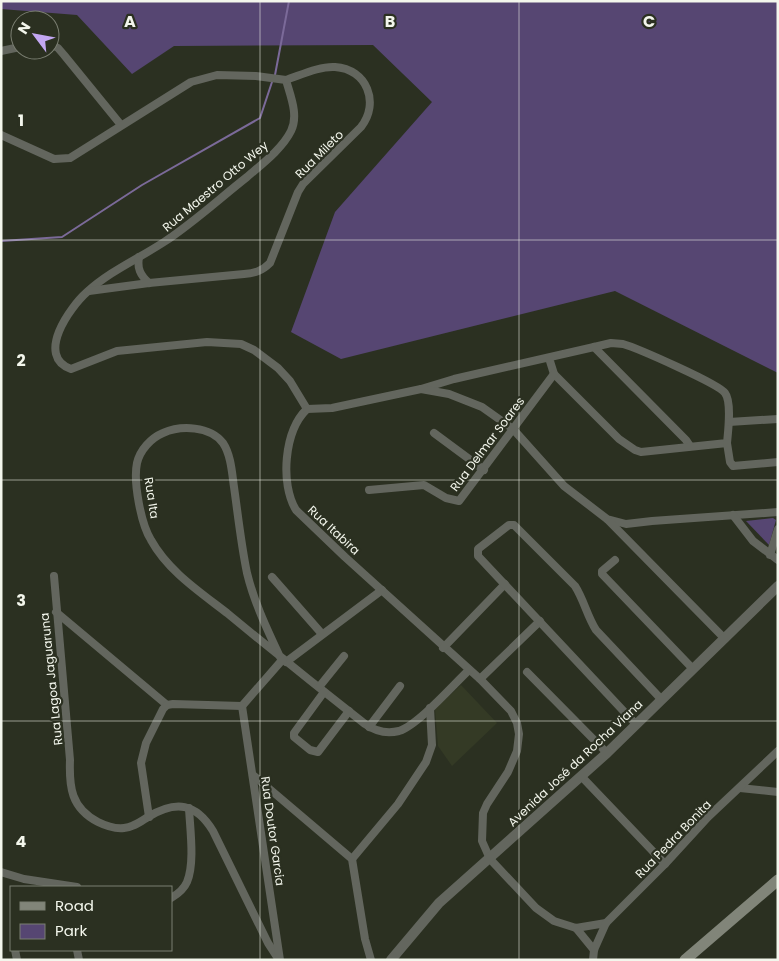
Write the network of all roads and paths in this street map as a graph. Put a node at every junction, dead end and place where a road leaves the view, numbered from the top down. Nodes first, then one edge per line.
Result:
1 (60, 50) edge
2 (286, 80) junction
3 (121, 126) junction
4 (1, 135) edge
5 (139, 257) junction
6 (149, 283) junction
7 (88, 291) junction
8 (594, 347) junction
9 (549, 358) junction
10 (554, 374) junction
11 (421, 389) junction
12 (307, 409) junction
13 (778, 419) edge
14 (729, 422) junction
15 (512, 429) junction
16 (434, 433) dead end
17 (727, 443) junction
18 (690, 446) junction
19 (778, 462) edge
20 (484, 470) junction
21 (368, 490) dead end
22 (778, 512) edge
23 (733, 515) junction
24 (607, 519) junction
25 (778, 529) edge
26 (770, 555) junction
27 (615, 560) dead end
28 (778, 560) edge
29 (54, 576) dead end
30 (272, 578) dead end
31 (505, 584) junction
32 (778, 586) edge
33 (382, 590) junction
34 (56, 612) junction
35 (540, 620) junction
36 (322, 634) junction
37 (725, 639) junction
38 (443, 648) junction
39 (344, 656) dead end
40 (283, 659) junction
41 (693, 669) junction
42 (469, 670) junction
43 (527, 672) dead end
44 (480, 680) junction
45 (400, 686) dead end
46 (322, 689) junction
47 (661, 699) junction
48 (167, 704) junction
49 (242, 706) junction
50 (430, 708) junction
51 (349, 711) junction
52 (636, 724) junction
53 (369, 727) junction
54 (778, 751) edge
55 (606, 753) junction
56 (253, 776) junction
57 (581, 776) junction
58 (740, 788) junction
59 (778, 792) edge
60 (189, 808) junction
61 (149, 816) junction
62 (490, 858) junction
63 (352, 859) junction
64 (665, 864) junction
65 (1, 872) edge
66 (778, 880) edge
67 (23, 883) edge
68 (64, 886) edge
69 (172, 897) edge
70 (606, 923) junction
71 (576, 928) junction
72 (594, 950) junction
73 (280, 960) edge
74 (371, 960) edge
75 (391, 960) edge
76 (593, 960) edge
77 (684, 960) edge

1 - 3 street
2 - 3 street
2 - 5 street, Rua Maestro Otto Wey
2 - 6 street, Rua Mileto
3 - 4 street
5 - 6 street
5 - 7 street, Rua Maestro Otto Wey
6 - 7 street, Rua Mileto
7 - 12 street, Rua Maestro Otto Wey
8 - 9 street
8 - 14 street
8 - 18 street
9 - 10 street
9 - 11 street
10 - 15 street, Rua Delmar Soares
10 - 18 street
11 - 12 street
11 - 15 street
12 - 33 street, Rua Itabira
13 - 14 street
14 - 17 street
15 - 20 street, Rua Delmar Soares
15 - 24 street
16 - 20 street
17 - 18 street
17 - 19 street
20 - 21 street, Rua Delmar Soares
22 - 23 street
23 - 24 street
23 - 26 street
24 - 37 street
25 - 26 street
26 - 28 street
27 - 41 street
29 - 34 street, Rua Lagoa Jaguaruna
30 - 36 street
31 - 35 street
31 - 38 street
31 - 47 street
32 - 37 street, Avenida José da Rocha Viana
33 - 36 street
33 - 38 street, Rua Itabira
34 - 48 street
34 - 61 street, Rua Lagoa Jaguaruna
35 - 44 street
35 - 52 street
36 - 40 street
37 - 41 street, Avenida José da Rocha Viana
38 - 42 street, Rua Itabira
39 - 46 street
40 - 40 street, Rua Ita
40 - 46 street, Rua Ita
40 - 49 street
41 - 47 street, Avenida José da Rocha Viana
42 - 44 street, Rua Itabira
42 - 50 street
43 - 55 street
44 - 62 street, Rua Itabira
45 - 53 street
46 - 51 street, Rua Ita
46 - 51 street
47 - 52 street, Avenida José da Rocha Viana
48 - 49 street
48 - 61 street
49 - 56 street, Rua Doutor Garcia
50 - 53 street
50 - 63 street
51 - 53 street, Rua Ita
52 - 55 street, Avenida José da Rocha Viana
54 - 58 street, Rua Pedra Bonita
55 - 57 street, Avenida José da Rocha Viana
56 - 63 street
56 - 73 street, Rua Doutor Garcia
57 - 62 street, Avenida José da Rocha Viana
57 - 64 street
58 - 59 street
58 - 64 street, Rua Pedra Bonita
60 - 61 street, Rua Lagoa Jaguaruna
60 - 69 street
60 - 73 street
62 - 71 street
62 - 75 street, Avenida José da Rocha Viana
63 - 74 street
64 - 70 street, Rua Pedra Bonita
65 - 67 street
66 - 77 main road
67 - 68 street
70 - 71 street
70 - 72 street, Rua Pedra Bonita
71 - 72 street
72 - 76 street, Rua Pedra Bonita

